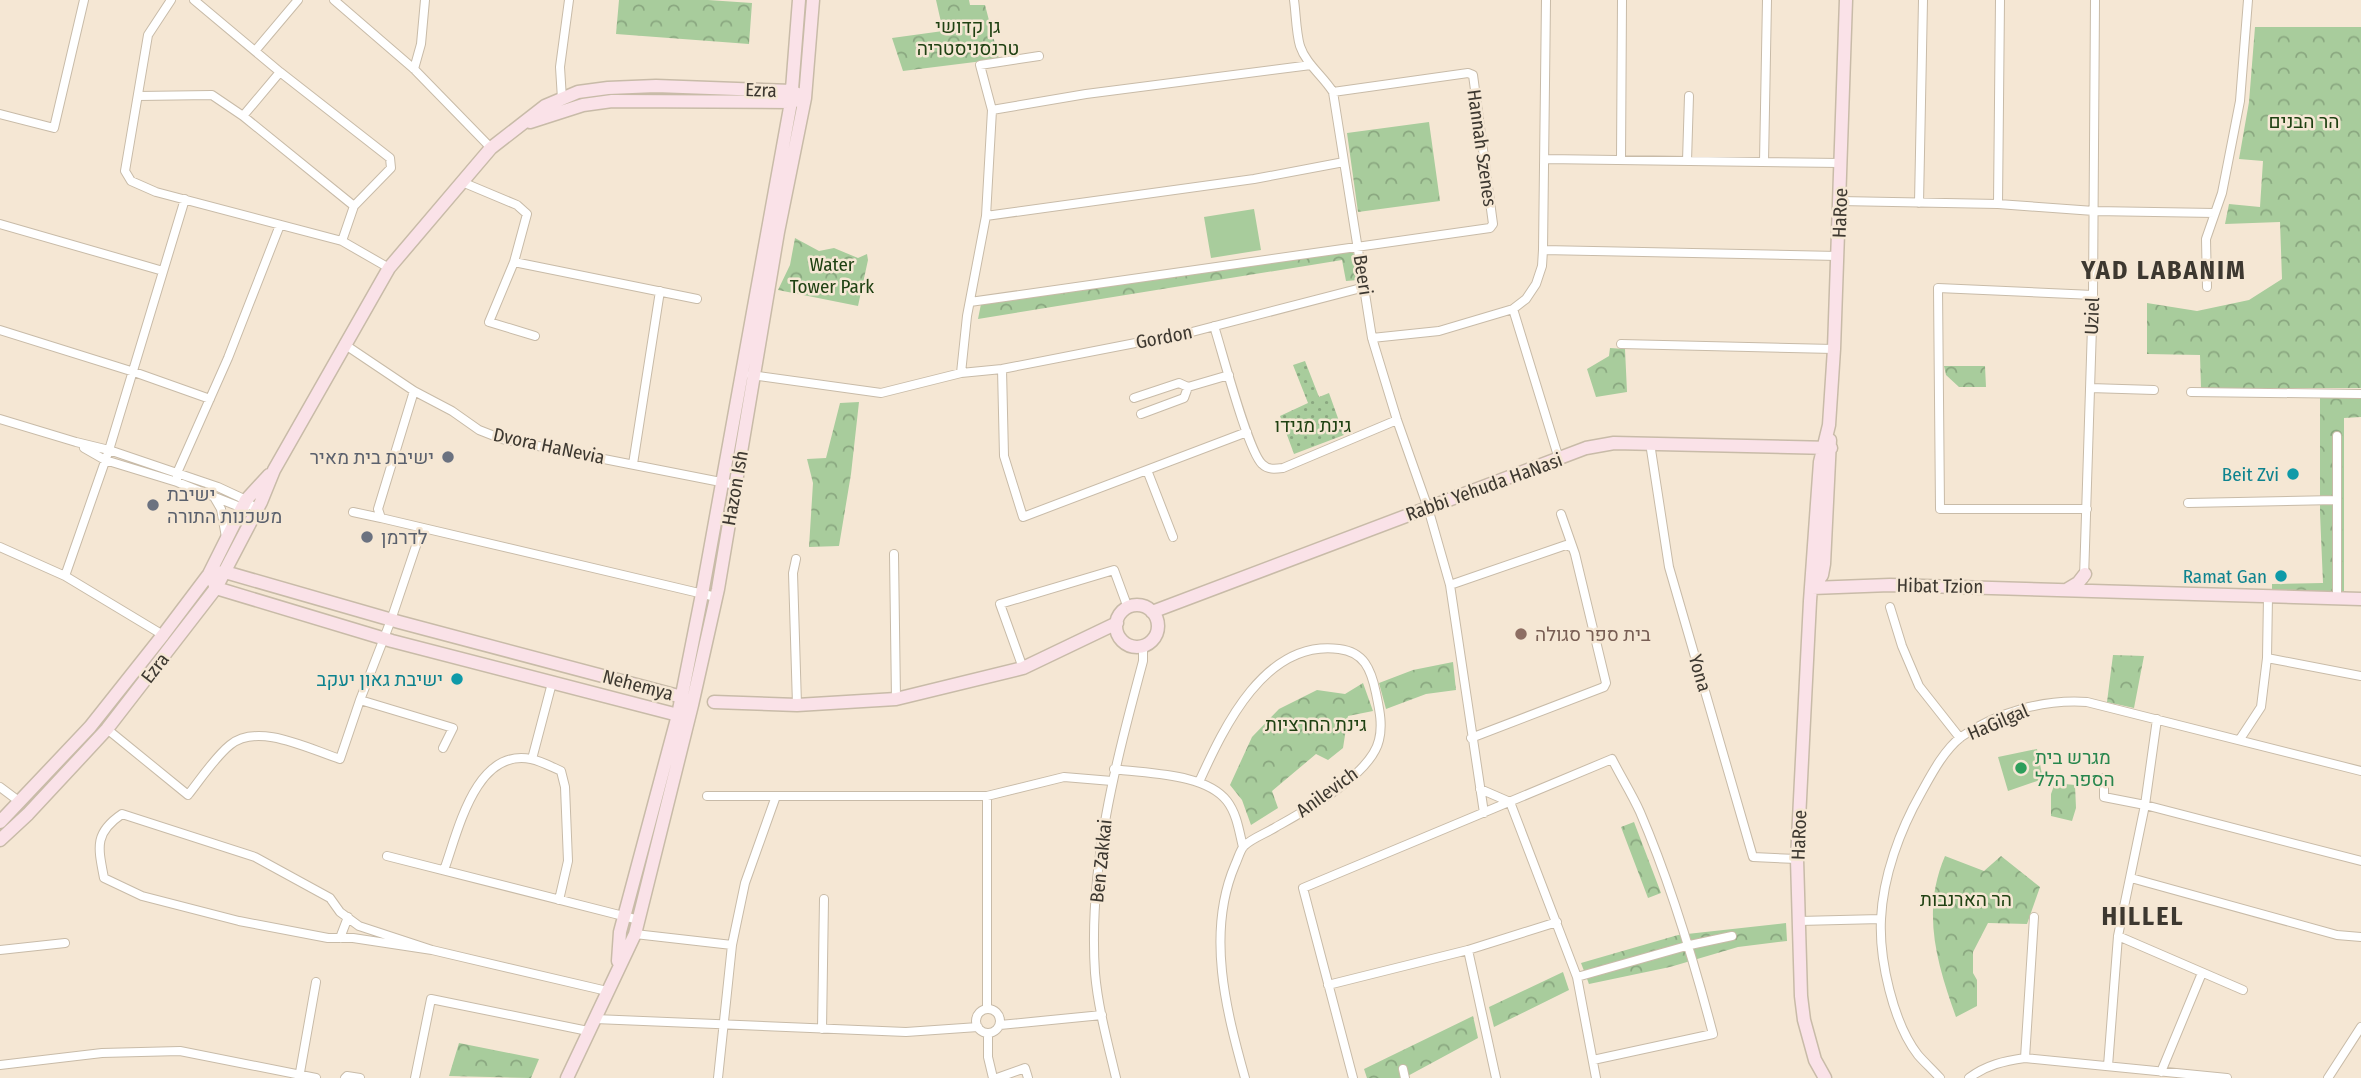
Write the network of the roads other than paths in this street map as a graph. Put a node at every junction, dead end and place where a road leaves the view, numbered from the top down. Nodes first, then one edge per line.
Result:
1 (84, 0) edge
2 (171, 0) edge
3 (194, 0) edge
4 (298, 0) edge
5 (334, 0) edge
6 (425, 0) edge
7 (569, 0) edge
8 (799, 0) edge
9 (813, 0) edge
10 (1294, 0) edge
11 (1546, 0) edge
12 (1622, 0) edge
13 (1767, 0) edge
14 (1846, 0) edge
15 (1923, 0) edge
16 (2000, 0) edge
17 (2095, 0) edge
18 (2248, 0) edge
19 (255, 51) junction
20 (1039, 57) dead end
21 (1311, 65) junction
22 (414, 69) junction
23 (280, 72) junction
24 (1333, 92) junction
25 (138, 96) junction
26 (791, 96) junction
27 (1689, 96) dead end
28 (805, 98) junction
29 (562, 99) junction
30 (992, 110) junction
31 (0, 114) edge
32 (243, 116) junction
33 (516, 127) junction
34 (491, 148) junction
35 (1545, 159) junction
36 (1621, 160) junction
37 (1687, 161) junction
38 (1344, 162) junction
39 (1764, 162) junction
40 (1841, 163) junction
41 (462, 182) junction
42 (185, 200) junction
43 (1840, 201) junction
44 (1919, 203) junction
45 (1998, 204) junction
46 (354, 206) junction
47 (2094, 211) junction
48 (2215, 213) junction
49 (986, 216) junction
50 (0, 223) edge
51 (280, 225) junction
52 (342, 241) junction
53 (1358, 247) junction
54 (1543, 250) junction
55 (1838, 256) junction
56 (514, 262) junction
57 (389, 268) junction
58 (163, 271) junction
59 (2207, 287) dead end
60 (1365, 288) junction
61 (660, 291) junction
62 (2093, 295) junction
63 (697, 299) dead end
64 (970, 302) junction
65 (1513, 309) junction
66 (1214, 326) junction
67 (0, 330) edge
68 (535, 336) dead end
69 (1373, 338) junction
70 (344, 344) junction
71 (1621, 344) dead end
72 (1834, 349) junction
73 (1002, 369) junction
74 (134, 372) junction
75 (961, 373) junction
76 (749, 374) junction
77 (1229, 375) junction
78 (1188, 387) junction
79 (2090, 388) junction
80 (2154, 390) dead end
81 (414, 391) junction
82 (2192, 391) dead end
83 (2361, 394) edge
84 (210, 398) junction
85 (1134, 398) dead end
86 (1141, 414) dead end
87 (0, 419) edge
88 (1398, 420) junction
89 (1247, 432) junction
90 (2337, 436) dead end
91 (76, 442) junction
92 (1650, 443) junction
93 (1809, 447) junction
94 (1828, 447) junction
95 (109, 450) junction
96 (105, 460) junction
97 (1559, 460) junction
98 (1820, 462) junction
99 (633, 464) junction
100 (274, 470) junction
101 (1147, 470) junction
102 (177, 478) junction
103 (722, 482) junction
104 (736, 485) junction
105 (212, 495) junction
106 (2336, 500) junction
107 (2188, 503) dead end
108 (243, 504) junction
109 (1428, 508) junction
110 (2087, 509) junction
111 (257, 511) junction
112 (354, 512) dead end
113 (1561, 514) dead end
114 (381, 518) junction
115 (422, 528) junction
116 (1173, 537) dead end
117 (0, 547) edge
118 (1571, 547) junction
119 (231, 548) junction
120 (894, 554) dead end
121 (796, 559) dead end
122 (225, 572) junction
123 (209, 574) junction
124 (2085, 574) junction
125 (1822, 575) junction
126 (65, 576) junction
127 (247, 578) junction
128 (1450, 585) junction
129 (1839, 587) junction
130 (216, 588) junction
131 (1812, 588) junction
132 (2068, 589) junction
133 (2084, 590) junction
134 (702, 594) junction
135 (2268, 596) junction
136 (716, 597) junction
137 (2337, 598) junction
138 (2361, 599) edge
139 (1891, 607) dead end
140 (1128, 608) junction
141 (1152, 612) junction
142 (391, 620) junction
143 (1117, 623) junction
144 (163, 635) junction
145 (385, 639) junction
146 (1143, 646) junction
147 (2267, 658) junction
148 (1023, 668) junction
149 (2361, 676) edge
150 (552, 683) junction
151 (896, 699) junction
152 (360, 700) junction
153 (687, 701) junction
154 (714, 702) dead end
155 (797, 705) junction
156 (678, 715) junction
157 (2157, 719) junction
158 (107, 729) junction
159 (1471, 738) junction
160 (1960, 738) junction
161 (2240, 739) junction
162 (443, 748) dead end
163 (532, 759) junction
164 (1114, 769) junction
165 (2361, 771) edge
166 (2105, 778) dead end
167 (1112, 781) junction
168 (1199, 782) junction
169 (0, 787) edge
170 (1480, 789) junction
171 (707, 796) dead end
172 (776, 796) junction
173 (987, 796) junction
174 (20, 802) junction
175 (1510, 802) junction
176 (2145, 805) junction
177 (1484, 813) junction
178 (0, 822) edge
179 (0, 840) edge
180 (1243, 846) junction
181 (387, 856) dead end
182 (1797, 859) junction
183 (2361, 861) edge
184 (444, 870) junction
185 (2131, 878) junction
186 (824, 899) dead end
187 (559, 900) junction
188 (624, 917) junction
189 (2034, 917) dead end
190 (348, 918) junction
191 (1881, 919) junction
192 (1799, 921) junction
193 (1557, 922) junction
194 (637, 927) junction
195 (1732, 936) dead end
196 (2118, 936) junction
197 (2361, 937) edge
198 (340, 938) junction
199 (65, 943) dead end
200 (732, 945) junction
201 (1690, 945) junction
202 (0, 950) edge
203 (432, 950) junction
204 (1468, 950) junction
205 (617, 967) junction
206 (2202, 973) junction
207 (1577, 976) junction
208 (316, 982) dead end
209 (1328, 985) junction
210 (2243, 990) dead end
211 (607, 991) junction
212 (987, 1009) junction
213 (1102, 1015) junction
214 (594, 1019) junction
215 (724, 1024) junction
216 (1000, 1025) junction
217 (978, 1027) junction
218 (2361, 1027) edge
219 (822, 1029) junction
220 (588, 1031) junction
221 (988, 1033) junction
222 (2025, 1058) junction
223 (1593, 1060) junction
224 (0, 1065) edge
225 (2108, 1066) junction
226 (1403, 1069) dead end
227 (2161, 1072) junction
228 (299, 1076) edge
229 (316, 1078) edge
230 (345, 1078) edge
231 (360, 1078) edge
232 (415, 1078) edge
233 (567, 1078) edge
234 (718, 1078) edge
235 (995, 1078) edge
236 (1028, 1078) edge
237 (1116, 1078) edge
238 (1245, 1078) edge
239 (1353, 1078) edge
240 (1405, 1078) edge
241 (1496, 1078) edge
242 (1597, 1078) edge
243 (1825, 1078) edge
244 (1940, 1078) edge
245 (1969, 1078) edge
246 (2227, 1078) edge
247 (2328, 1078) edge

1 - 31 street
2 - 25 street
3 - 19 street
4 - 19 street
5 - 22 street
6 - 22 street
7 - 29 street
8 - 26 street, Hazon Ish
9 - 28 street, Hazon Ish
10 - 21 street
11 - 35 street
12 - 36 street
13 - 39 street
14 - 40 street, HaRoe
15 - 44 street
16 - 45 street
17 - 47 street, Uziel
18 - 48 street
19 - 23 street
20 - 30 street
21 - 24 street
21 - 30 street
22 - 34 street
23 - 32 street
23 - 46 street
24 - 38 street, Beeri
24 - 53 street, Hannah Szenes
25 - 32 street
25 - 42 street
26 - 28 street, Ezra
26 - 29 street, Ezra
26 - 33 street, Ezra
26 - 76 street, Hazon Ish
27 - 37 street
28 - 76 street, Hazon Ish
29 - 33 street, Ezra
30 - 49 street
32 - 46 street
33 - 34 street, Ezra
34 - 41 street, Ezra
35 - 36 street
35 - 54 street
36 - 37 street
37 - 39 street
38 - 49 street
38 - 53 street, Beeri
39 - 40 street
40 - 43 street, HaRoe
41 - 56 street
41 - 57 street, Ezra
42 - 51 street
42 - 58 street
43 - 44 street
43 - 55 street, HaRoe
44 - 45 street
45 - 47 street
46 - 52 street
47 - 48 street
47 - 62 street, Uziel
48 - 59 street
49 - 64 street
50 - 58 street
51 - 52 street
51 - 84 street
52 - 57 street
53 - 60 street, Beeri
53 - 64 street
54 - 55 street
54 - 65 street
55 - 72 street, HaRoe
56 - 61 street
56 - 68 street
57 - 70 street, Ezra
58 - 74 street
60 - 66 street, Gordon
60 - 69 street, Beeri
61 - 63 street
61 - 99 street
62 - 79 street, Uziel
62 - 110 street
64 - 75 street
65 - 69 street
65 - 97 street
66 - 73 street, Gordon
66 - 77 street
67 - 74 street
69 - 88 street, Beeri
70 - 81 street, Dvora HaNevia
70 - 100 street, Ezra
71 - 72 street
72 - 94 street, HaRoe
73 - 75 street, Gordon
73 - 101 street
74 - 84 street
74 - 95 street
75 - 76 street, Gordon
76 - 103 street, Hazon Ish
76 - 104 street, Hazon Ish
77 - 78 street
77 - 89 street
78 - 85 street
78 - 86 street
79 - 80 street
79 - 110 street, Uziel
81 - 99 street, Dvora HaNevia
81 - 114 street
82 - 83 street
84 - 102 street
87 - 91 street
88 - 89 street
88 - 109 street, Beeri
89 - 101 street
90 - 106 street
91 - 95 street
91 - 96 street
92 - 93 street, Rabbi Yehuda HaNasi
92 - 97 street, Rabbi Yehuda HaNasi
92 - 182 street, Yona
93 - 94 street, Rabbi Yehuda HaNasi
93 - 98 street
94 - 98 street, HaRoe
94 - 125 street, HaRoe
95 - 96 street
95 - 102 street
96 - 102 street
96 - 126 street
97 - 109 street, Rabbi Yehuda HaNasi
98 - 131 street, HaRoe
99 - 103 street, Dvora HaNevia
100 - 108 street, Ezra
100 - 111 street, Ezra
101 - 116 street
102 - 105 street
102 - 108 street
103 - 104 street, Dvora HaNevia
103 - 134 street, Hazon Ish
104 - 136 street, Hazon Ish
105 - 108 street
105 - 119 street
106 - 107 street
106 - 137 street
108 - 111 street
108 - 119 street, Ezra
109 - 128 street, Beeri
109 - 141 street, Rabbi Yehuda HaNasi
110 - 124 street, Uziel
111 - 119 street, Ezra
112 - 114 street
113 - 118 street
114 - 115 street
115 - 134 street
115 - 142 street
117 - 126 street
118 - 128 street
118 - 159 street
119 - 122 street, Ezra
119 - 123 street, Ezra
119 - 127 street
120 - 151 street
121 - 155 street
122 - 123 street, Nehemya
122 - 127 street, Nehemya
122 - 130 street, Ezra
123 - 130 street
123 - 144 street, Ezra
124 - 132 street
124 - 133 street, Uziel
125 - 129 street
125 - 131 street
126 - 144 street
127 - 142 street, Nehemya
128 - 159 street, Beeri
129 - 131 street, Hibat Tzion
129 - 132 street, Hibat Tzion
130 - 145 street, Nehemya
130 - 158 street, Ezra
131 - 182 street, HaRoe
132 - 133 street, Hibat Tzion
133 - 135 street, Hibat Tzion
134 - 136 street
134 - 153 street, Hazon Ish
135 - 137 street, Hibat Tzion
135 - 147 street
136 - 153 street, Hazon Ish
137 - 138 street, Hibat Tzion
139 - 160 street
140 - 141 street
140 - 143 street
140 - 148 street
141 - 146 street
142 - 145 street
142 - 153 street, Nehemya
143 - 146 street
143 - 148 street
144 - 174 street, Ezra
145 - 150 street, Nehemya
145 - 152 street
146 - 164 street, Ben Zakkai
147 - 149 street
147 - 161 street
148 - 151 street
150 - 156 street, Nehemya
150 - 163 street
151 - 155 street
152 - 158 street
152 - 162 street
153 - 156 street, Nehemya
153 - 194 street, Hazon Ish
154 - 155 street
156 - 188 street, Hazon Ish
157 - 160 street, HaGilgal
157 - 161 street, HaGilgal
157 - 176 street
158 - 179 street, Ezra
159 - 170 street, Beeri
160 - 191 street, HaGilgal
161 - 165 street, HaGilgal
163 - 184 street
163 - 187 street
164 - 167 street, Ben Zakkai
164 - 168 street
166 - 176 street
167 - 173 street
167 - 213 street, Ben Zakkai
168 - 180 street
168 - 180 street, Anilevich
169 - 174 street
170 - 175 street
170 - 177 street, Beeri
171 - 172 street
172 - 173 street
172 - 200 street
173 - 212 street
174 - 178 street, Ezra
175 - 177 street
175 - 193 street
175 - 201 street
176 - 183 street
176 - 185 street
177 - 209 street
180 - 238 street
181 - 184 street
182 - 192 street, HaRoe
184 - 187 street
185 - 196 street
185 - 197 street
186 - 219 street
187 - 188 street
188 - 194 street
188 - 205 street, Hazon Ish
189 - 222 street
190 - 198 street
190 - 198 street
190 - 203 street
191 - 192 street
191 - 244 street, HaGilgal
192 - 243 street, HaRoe
193 - 204 street
193 - 207 street
194 - 200 street
194 - 205 street, Hazon Ish
195 - 201 street
196 - 206 street
196 - 225 street
198 - 203 street
199 - 202 street
200 - 215 street
201 - 207 street
201 - 223 street
203 - 211 street
204 - 209 street
204 - 241 street
205 - 211 street, Hazon Ish
206 - 210 street
206 - 227 street
207 - 223 street
208 - 228 street
209 - 239 street
211 - 214 street, Hazon Ish
212 - 216 street
212 - 217 street
213 - 216 street
213 - 237 street, Ben Zakkai
214 - 215 street
214 - 220 street, Hazon Ish
215 - 219 street
215 - 234 street
216 - 221 street
217 - 219 street
217 - 221 street
218 - 247 street
220 - 232 street
220 - 233 street, Hazon Ish
221 - 235 street
222 - 225 street
222 - 245 street
223 - 242 street
224 - 228 street
225 - 227 street
226 - 240 street
227 - 246 street
228 - 229 street
230 - 231 street
235 - 236 street

